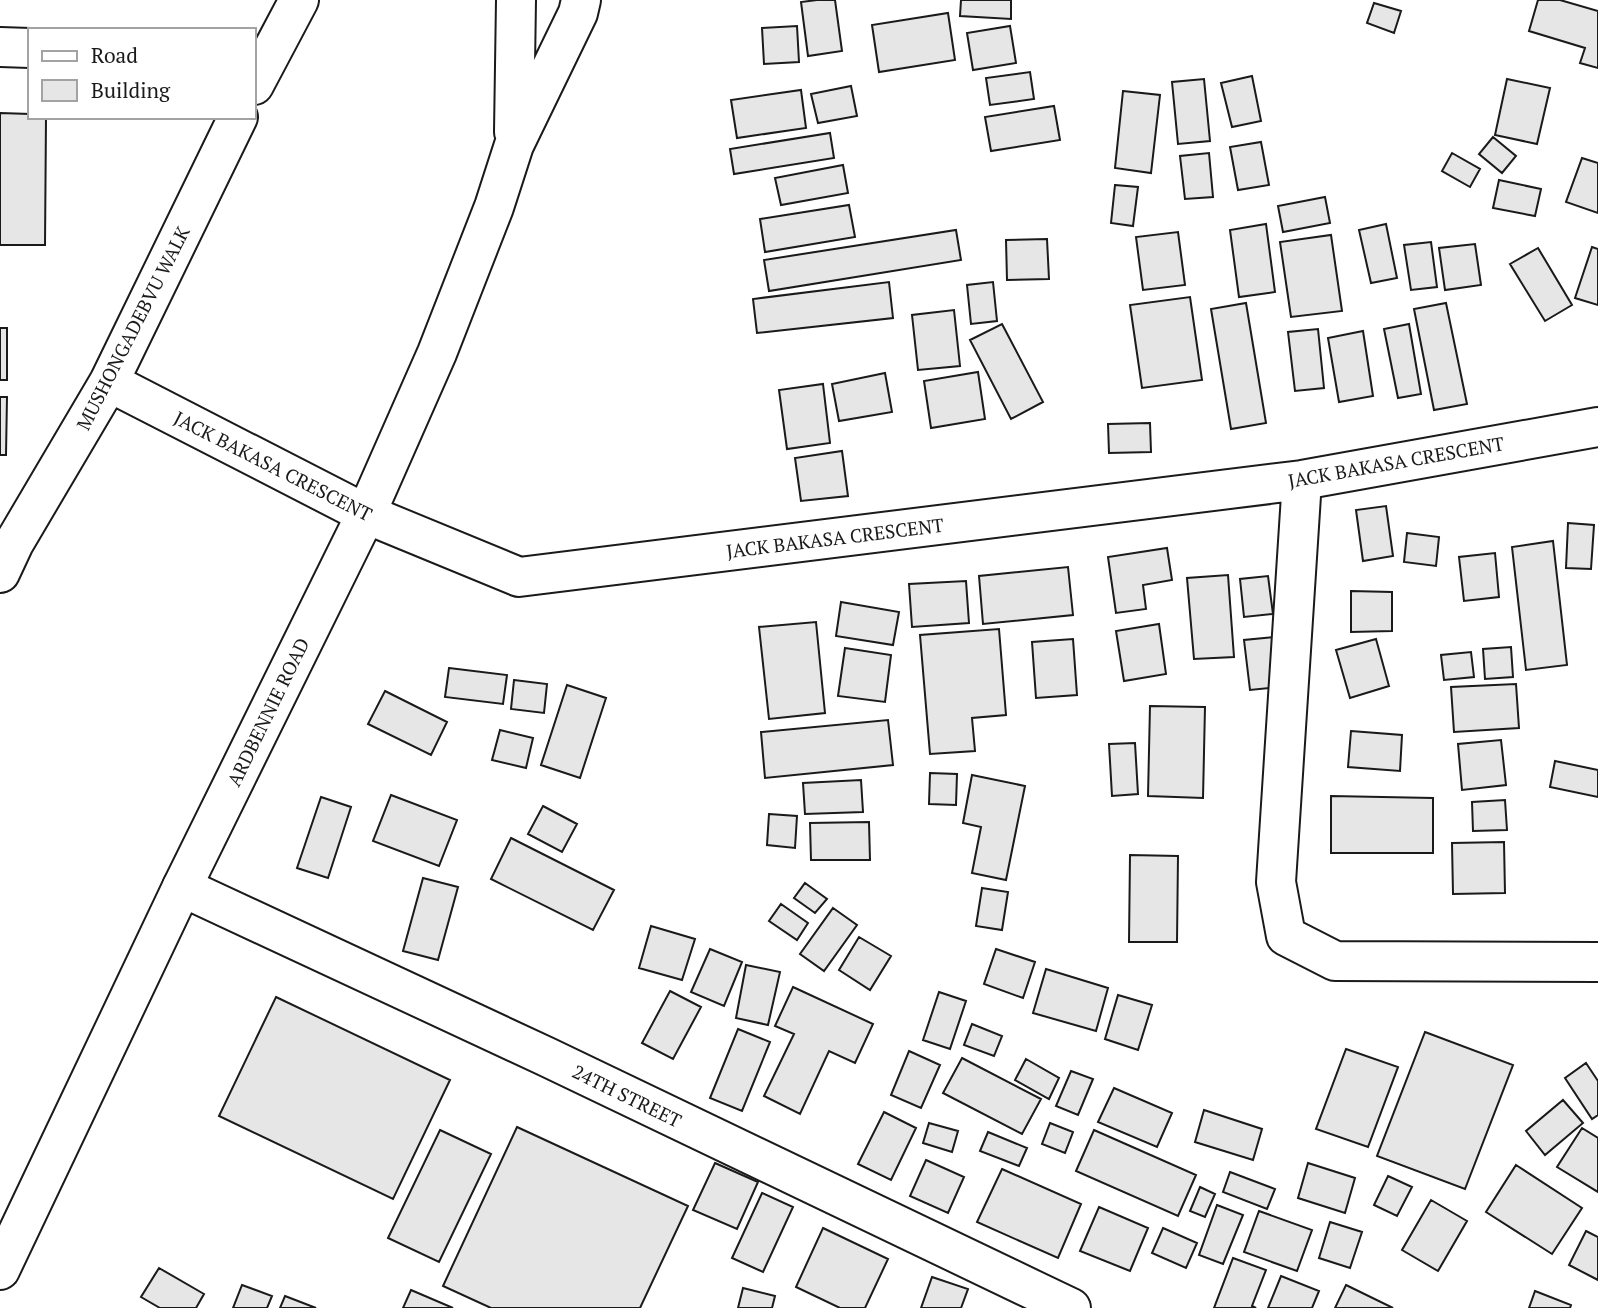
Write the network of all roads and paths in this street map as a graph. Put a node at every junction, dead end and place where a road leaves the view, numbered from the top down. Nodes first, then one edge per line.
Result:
1 (299, 0) edge
2 (516, 0) edge
3 (582, 0) edge
4 (0, 47) edge
5 (28, 48) edge
6 (258, 68) edge
7 (237, 119) edge
8 (514, 145) junction
9 (109, 382) junction
10 (1598, 427) edge
11 (1301, 480) junction
12 (366, 514) junction
13 (5, 553) edge
14 (182, 887) junction
15 (1598, 962) edge
16 (0, 1270) edge
17 (1071, 1308) edge

1 - 6 street
2 - 8 street, ARDBENNIE ROAD
3 - 8 street, ARDBENNIE ROAD
4 - 5 street
7 - 9 street, MUSHONGADEBVU WALK
8 - 12 street, ARDBENNIE ROAD
9 - 12 street, JACK BAKASA CRESCENT
9 - 13 street, MUSHONGADEBVU WALK
10 - 11 street, JACK BAKASA CRESCENT
11 - 12 street, JACK BAKASA CRESCENT
11 - 15 street
12 - 14 street, ARDBENNIE ROAD
14 - 16 street, ARDBENNIE ROAD
14 - 17 street, 24TH STREET

